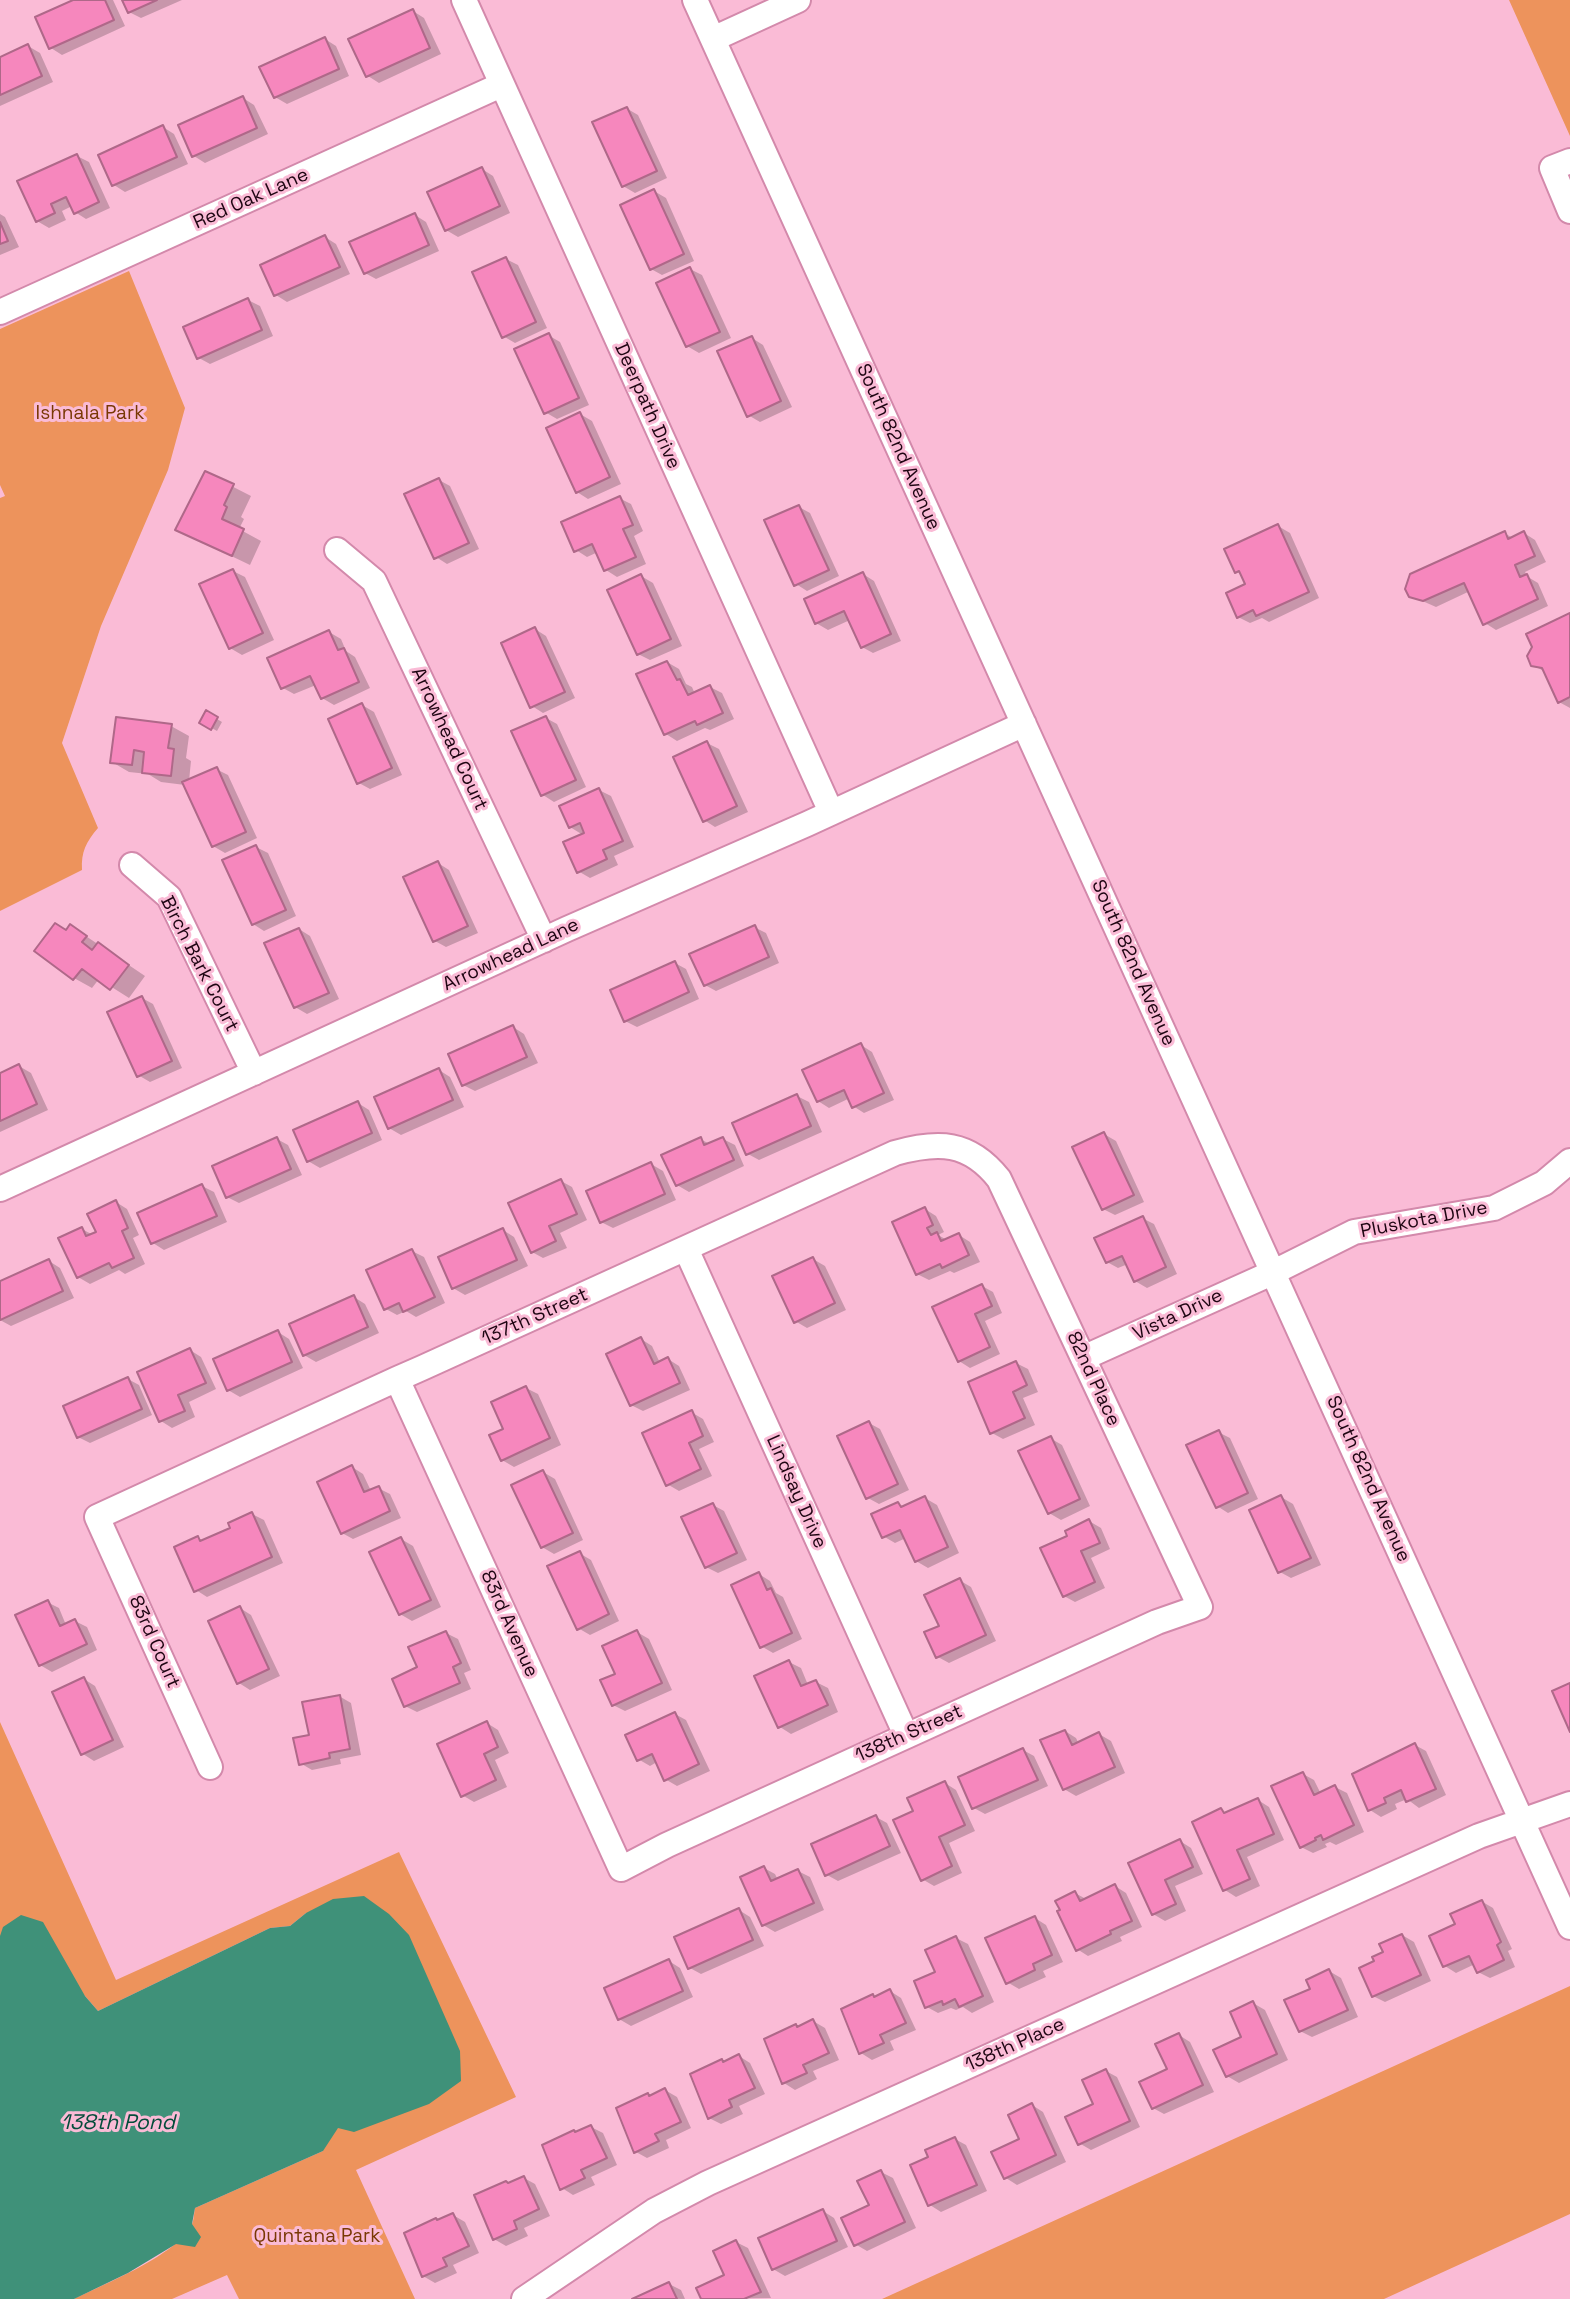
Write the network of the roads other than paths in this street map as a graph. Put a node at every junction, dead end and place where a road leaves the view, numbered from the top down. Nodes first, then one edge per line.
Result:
1 (464, 0) edge
2 (695, 0) edge
3 (798, 0) edge
4 (713, 39) junction
5 (501, 85) junction
6 (1570, 160) edge
7 (1570, 211) edge
8 (0, 312) edge
9 (337, 550) dead end
10 (1024, 724) junction
11 (831, 812) junction
12 (132, 865) dead end
13 (544, 940) junction
14 (254, 1073) junction
15 (978, 1157) joint
16 (1570, 1161) edge
17 (0, 1189) edge
18 (686, 1249) junction
19 (1274, 1272) junction
20 (1083, 1358) junction
21 (397, 1379) junction
22 (97, 1517) joint
23 (1200, 1607) joint
24 (906, 1735) junction
25 (210, 1767) dead end
26 (1570, 1804) edge
27 (1521, 1821) junction
28 (621, 1870) joint
29 (1570, 1927) edge
30 (524, 2299) edge

1 - 5 street, Deerpath Drive
2 - 4 street, South 82nd Avenue
3 - 4 street
4 - 10 street, South 82nd Avenue
5 - 8 street, Red Oak Lane
5 - 11 street, Deerpath Drive
6 - 7 street
9 - 13 street, Arrowhead Court
10 - 11 street, Arrowhead Lane
10 - 19 street, South 82nd Avenue
11 - 13 street, Arrowhead Lane
12 - 14 street, Birch Bark Court
13 - 14 street, Arrowhead Lane
14 - 17 street, Arrowhead Lane
15 - 18 street, 137th Street
15 - 20 street, 82nd Place
16 - 19 street, Pluskota Drive
18 - 21 street, 137th Street
18 - 24 street, Lindsay Drive
19 - 20 street, Vista Drive
19 - 27 street, South 82nd Avenue
20 - 23 street, 82nd Place
21 - 22 street, 137th Street
21 - 28 street, 83rd Avenue
22 - 25 street, 83rd Court
23 - 24 street, 138th Street
24 - 28 street, 138th Street
26 - 27 street, 138th Place
27 - 29 street, South 82nd Avenue
27 - 30 street, 138th Place

